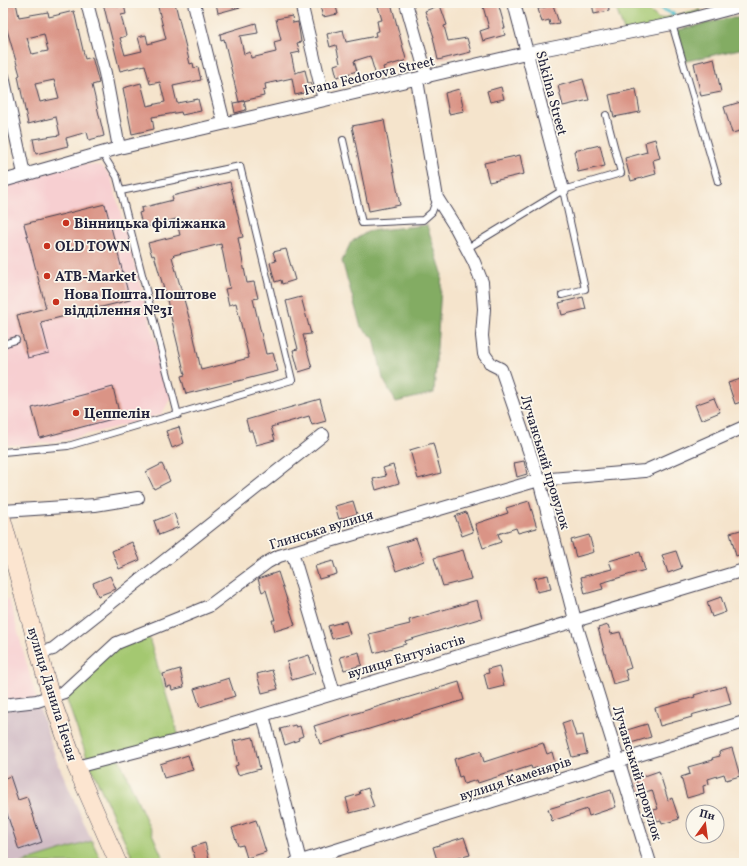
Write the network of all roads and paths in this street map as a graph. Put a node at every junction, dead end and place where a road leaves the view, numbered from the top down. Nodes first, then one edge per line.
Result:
1 (87, 3) edge
2 (194, 3) edge
3 (301, 3) edge
4 (406, 3) edge
5 (514, 3) edge
6 (744, 5) edge
7 (724, 6) edge
8 (672, 24) junction
9 (526, 54) junction
10 (3, 76) edge
11 (422, 79) junction
12 (324, 100) junction
13 (606, 115) dead end
14 (224, 123) junction
15 (343, 140) dead end
16 (119, 148) junction
17 (102, 153) junction
18 (24, 174) junction
19 (3, 181) edge
20 (718, 182) dead end
21 (563, 190) junction
22 (121, 192) junction
23 (437, 198) junction
24 (466, 249) junction
25 (562, 295) dead end
26 (16, 340) dead end
27 (3, 344) edge
28 (178, 415) junction
29 (744, 427) edge
30 (323, 435) dead end
31 (3, 452) edge
32 (539, 480) junction
33 (138, 498) dead end
34 (3, 511) edge
35 (3, 521) edge
36 (292, 552) junction
37 (744, 570) edge
38 (575, 620) junction
39 (39, 653) junction
40 (334, 693) junction
41 (52, 697) junction
42 (3, 705) edge
43 (263, 715) junction
44 (744, 722) edge
45 (619, 761) junction
46 (76, 767) junction
47 (298, 862) edge
48 (118, 863) edge
49 (650, 863) edge

1 - 16 street
2 - 14 street
3 - 12 street
4 - 11 street, Лучанський провулок
5 - 9 street, Shkilna Street
6 - 7 street, Ivana Fedorova Street
7 - 8 street, Ivana Fedorova Street
8 - 9 street, Ivana Fedorova Street
8 - 20 lane
9 - 11 street, Ivana Fedorova Street
9 - 21 street, Shkilna Street
10 - 18 street
11 - 12 street, Ivana Fedorova Street
11 - 23 street, Лучанський провулок
12 - 14 street, Ivana Fedorova Street
13 - 21 lane
14 - 16 street, Ivana Fedorova Street
15 - 23 lane
16 - 17 street, Ivana Fedorova Street
17 - 18 street, Ivana Fedorova Street
17 - 22 lane
18 - 19 street, Ivana Fedorova Street
21 - 24 lane
21 - 25 lane
22 - 28 lane
22 - 28 lane
23 - 24 street, Лучанський провулок
24 - 32 street, Лучанський провулок
26 - 27 lane
28 - 31 lane
29 - 32 street, Глинська вулиця
30 - 39 street
32 - 36 street, Глинська вулиця
32 - 38 street, Лучанський провулок
33 - 34 street
35 - 39 main road, вулиця Данила Нечая
36 - 40 street
36 - 41 street, Глинська вулиця
37 - 38 street, вулиця Ентузіастів
38 - 40 street, вулиця Ентузіастів
38 - 45 street, Лучанський провулок
39 - 41 main road, вулиця Данила Нечая
40 - 43 street, вулиця Ентузіастів
41 - 42 street, Глинська вулиця
41 - 46 main road, вулиця Данила Нечая
43 - 46 street, вулиця Ентузіастів
43 - 47 street
44 - 45 street, вулиця Каменярів
45 - 47 street, вулиця Каменярів
45 - 49 street, Лучанський провулок
46 - 48 main road, вулиця Данила Нечая

